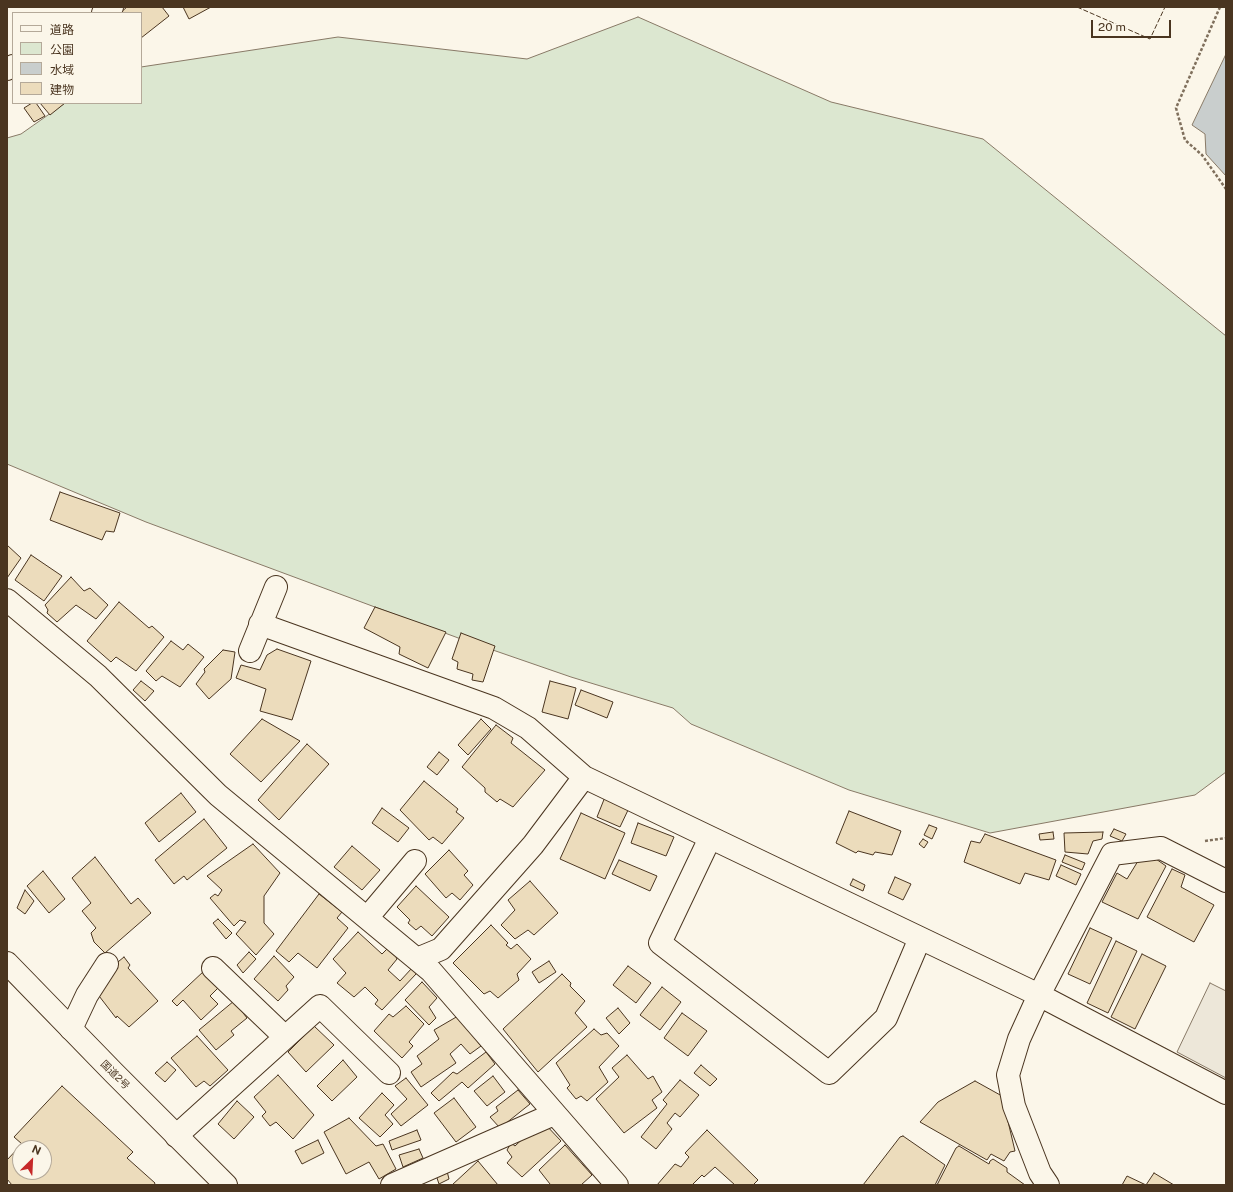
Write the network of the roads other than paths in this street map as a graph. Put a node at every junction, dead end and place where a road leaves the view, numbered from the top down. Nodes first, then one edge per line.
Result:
1 (276, 587) dead end
2 (7, 600) edge
3 (260, 624) junction
4 (250, 651) dead end
5 (584, 778) junction
6 (710, 838) junction
7 (414, 861) dead end
8 (1226, 881) edge
9 (367, 918) junction
10 (920, 938) junction
11 (417, 959) junction
12 (7, 963) edge
13 (107, 964) dead end
14 (213, 968) dead end
15 (1039, 995) junction
16 (71, 1030) junction
17 (285, 1037) junction
18 (389, 1073) dead end
19 (1226, 1093) edge
20 (554, 1114) junction
21 (176, 1136) junction
22 (226, 1185) edge
23 (392, 1185) edge
24 (617, 1185) edge
25 (1048, 1185) edge

1 - 3 main road
2 - 9 main road
3 - 4 main road
3 - 5 main road
5 - 6 main road
5 - 11 main road
6 - 10 main road
6 - 10 main road
7 - 9 main road
8 - 15 main road
9 - 11 main road
10 - 15 main road
11 - 20 main road
12 - 16 main road, 国道2号
13 - 16 main road
14 - 17 main road
15 - 19 main road
15 - 25 main road
16 - 21 main road, 国道2号
17 - 18 main road
17 - 21 main road
20 - 23 main road
20 - 24 main road
21 - 22 main road, 国道2号

